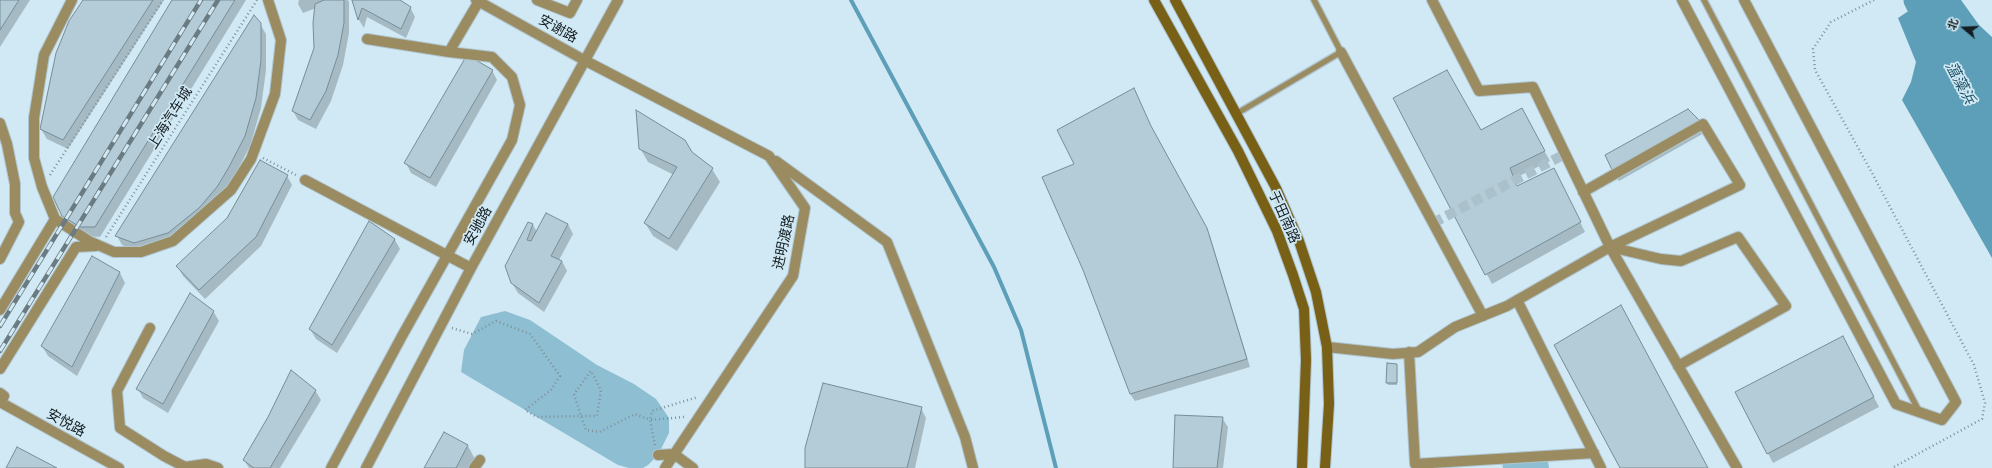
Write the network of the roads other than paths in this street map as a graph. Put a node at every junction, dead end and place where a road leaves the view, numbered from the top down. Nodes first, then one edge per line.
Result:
1 (72, 0) edge
2 (268, 0) edge
3 (537, 0) edge
4 (577, 0) edge
5 (618, 0) edge
6 (1154, 0) edge
7 (1175, 0) edge
8 (1314, 0) edge
9 (1432, 0) edge
10 (1682, 0) edge
11 (1704, 0) edge
12 (1744, 0) edge
13 (477, 1) edge
14 (367, 39) dead end
15 (1200, 48) junction
16 (449, 52) junction
17 (1342, 52) junction
18 (1186, 58) junction
19 (584, 60) junction
20 (1236, 114) junction
21 (0, 123) edge
22 (769, 156) junction
23 (306, 180) road end
24 (1583, 192) junction
25 (55, 219) junction
26 (100, 246) junction
27 (1610, 247) junction
28 (448, 256) junction
29 (0, 259) edge
30 (471, 268) junction
31 (1517, 300) junction
32 (0, 310) edge
33 (1483, 316) junction
34 (150, 328) dead end
35 (1326, 347) junction
36 (1409, 352) junction
37 (1678, 366) junction
38 (0, 369) edge
39 (0, 399) edge
40 (1920, 413) junction
41 (674, 454) junction
42 (1594, 454) junction
43 (658, 455) road end
44 (1415, 466) edge
45 (119, 468) edge
46 (218, 468) edge
47 (331, 468) edge
48 (366, 468) edge
49 (665, 468) edge
50 (693, 468) edge
51 (973, 468) edge
52 (1302, 468) edge
53 (1325, 468) edge
54 (1601, 468) edge
55 (1737, 468) edge

1 - 25 street
2 - 26 street
3 - 4 street
5 - 19 street, 安驰路
6 - 18 street, 于田南路
7 - 15 street, 于田南路
8 - 17 lane
9 - 24 street
10 - 40 street
11 - 40 lane
12 - 40 street
13 - 16 street
13 - 19 street, 安谢路
14 - 16 street
15 - 18 street
15 - 20 street, 于田南路
16 - 28 street
17 - 20 lane
17 - 33 street
18 - 52 street, 于田南路
19 - 22 street, 进明渡路
19 - 30 street, 安驰路
20 - 35 street, 于田南路
21 - 29 street
22 - 41 street, 进明渡路
22 - 51 street
23 - 28 street
24 - 27 street
24 - 27 street
25 - 26 street
25 - 32 street
26 - 38 street
27 - 31 street
27 - 37 street
27 - 37 street
28 - 30 street
28 - 47 street
30 - 48 street, 安驰路
31 - 33 street
31 - 42 street
33 - 36 street
34 - 46 street
35 - 36 street
35 - 53 street, 于田南路
36 - 44 street
37 - 55 street
39 - 45 street, 安悦路
41 - 43 street
41 - 49 street, 进明渡路
41 - 50 street
42 - 44 street
42 - 54 street

